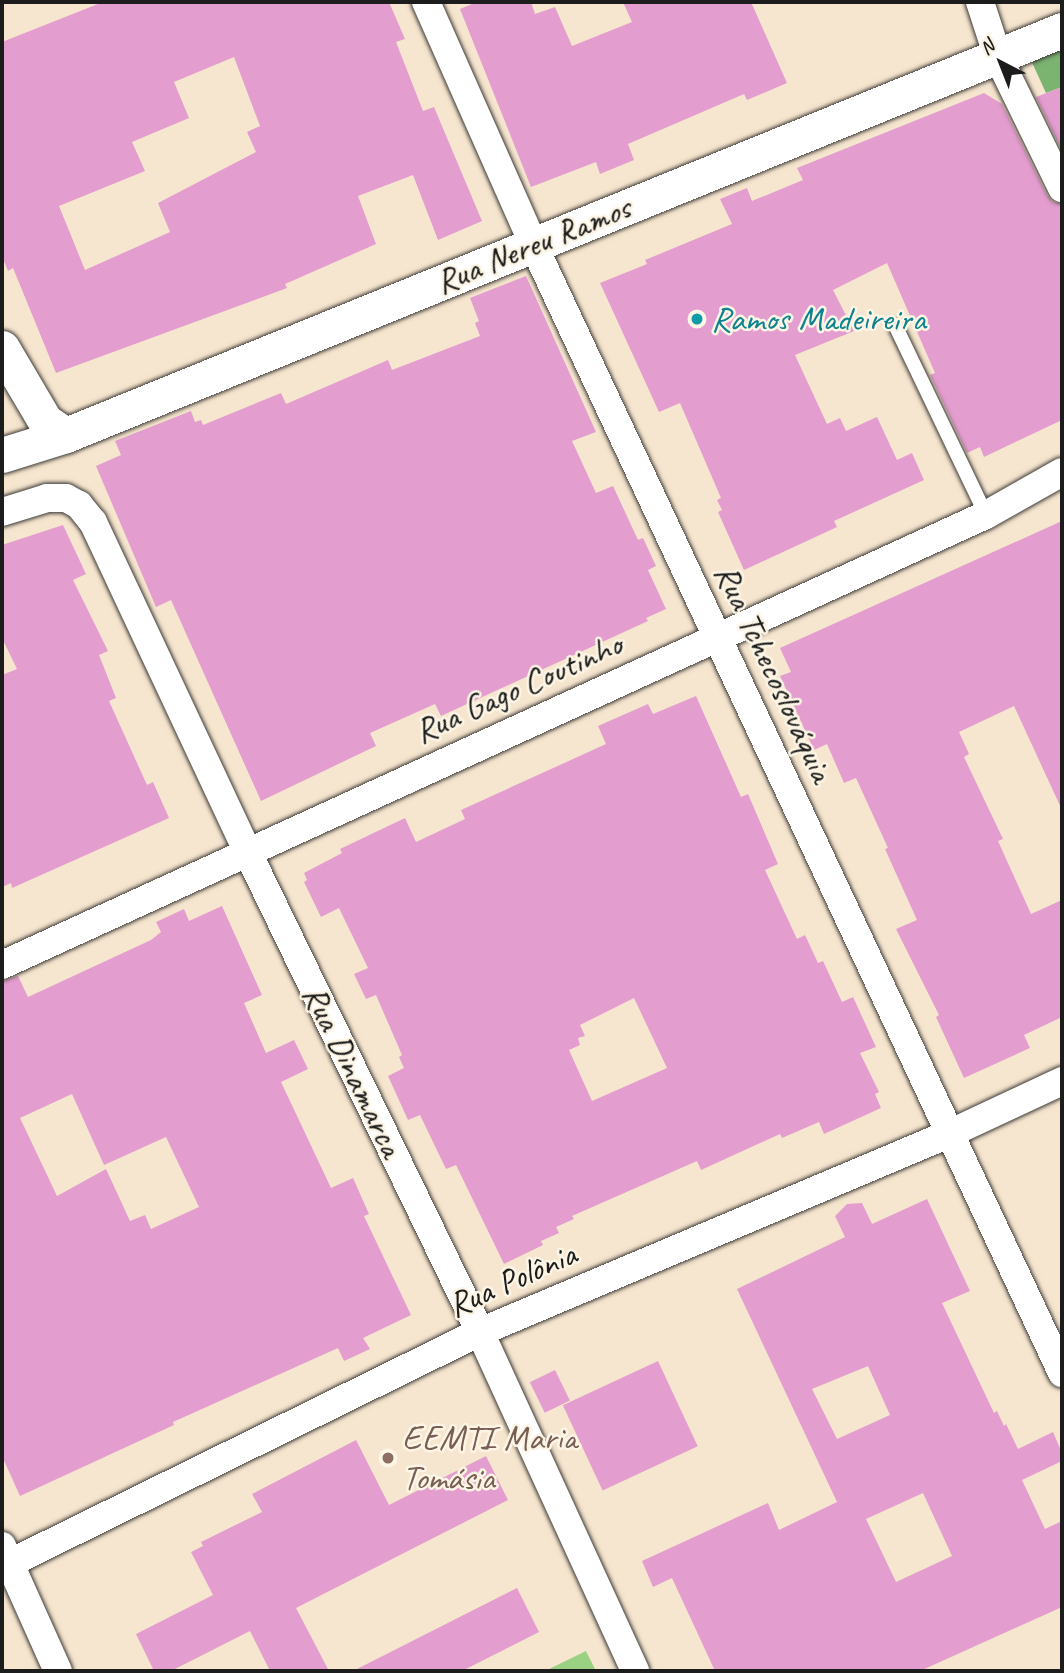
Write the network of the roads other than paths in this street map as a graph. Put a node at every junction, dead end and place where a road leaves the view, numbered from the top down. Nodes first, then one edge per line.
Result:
1 (426, 2) edge
2 (980, 2) edge
3 (1062, 30) edge
4 (998, 57) junction
5 (1062, 188) edge
6 (533, 244) junction
7 (896, 327) dead end
8 (3, 357) edge
9 (66, 435) junction
10 (2, 455) edge
11 (1062, 472) edge
12 (2, 512) edge
13 (986, 515) junction
14 (718, 639) junction
15 (247, 851) junction
16 (2, 965) edge
17 (1062, 1081) edge
18 (951, 1133) junction
19 (480, 1332) junction
20 (1062, 1373) edge
21 (4, 1559) edge
22 (58, 1671) edge
23 (635, 1671) edge

1 - 6 street, Rua Tchecoslováquia
2 - 4 street
3 - 4 street, Rua Nereu Ramos
4 - 5 street
4 - 6 street, Rua Nereu Ramos
6 - 9 street, Rua Nereu Ramos
6 - 14 street, Rua Tchecoslováquia
7 - 13 lane
8 - 9 street
9 - 10 street, Rua Nereu Ramos
11 - 13 street, Rua Gago Coutinho
12 - 15 street, Rua Dinamarca
13 - 14 street, Rua Gago Coutinho
14 - 15 street, Rua Gago Coutinho
14 - 18 street, Rua Tchecoslováquia
15 - 16 street, Rua Gago Coutinho
15 - 19 street, Rua Dinamarca
17 - 18 street, Rua Polônia
18 - 19 street, Rua Polônia
18 - 20 street, Rua Tchecoslováquia
19 - 21 street, Rua Polônia
19 - 23 street, Rua Dinamarca
21 - 22 street

